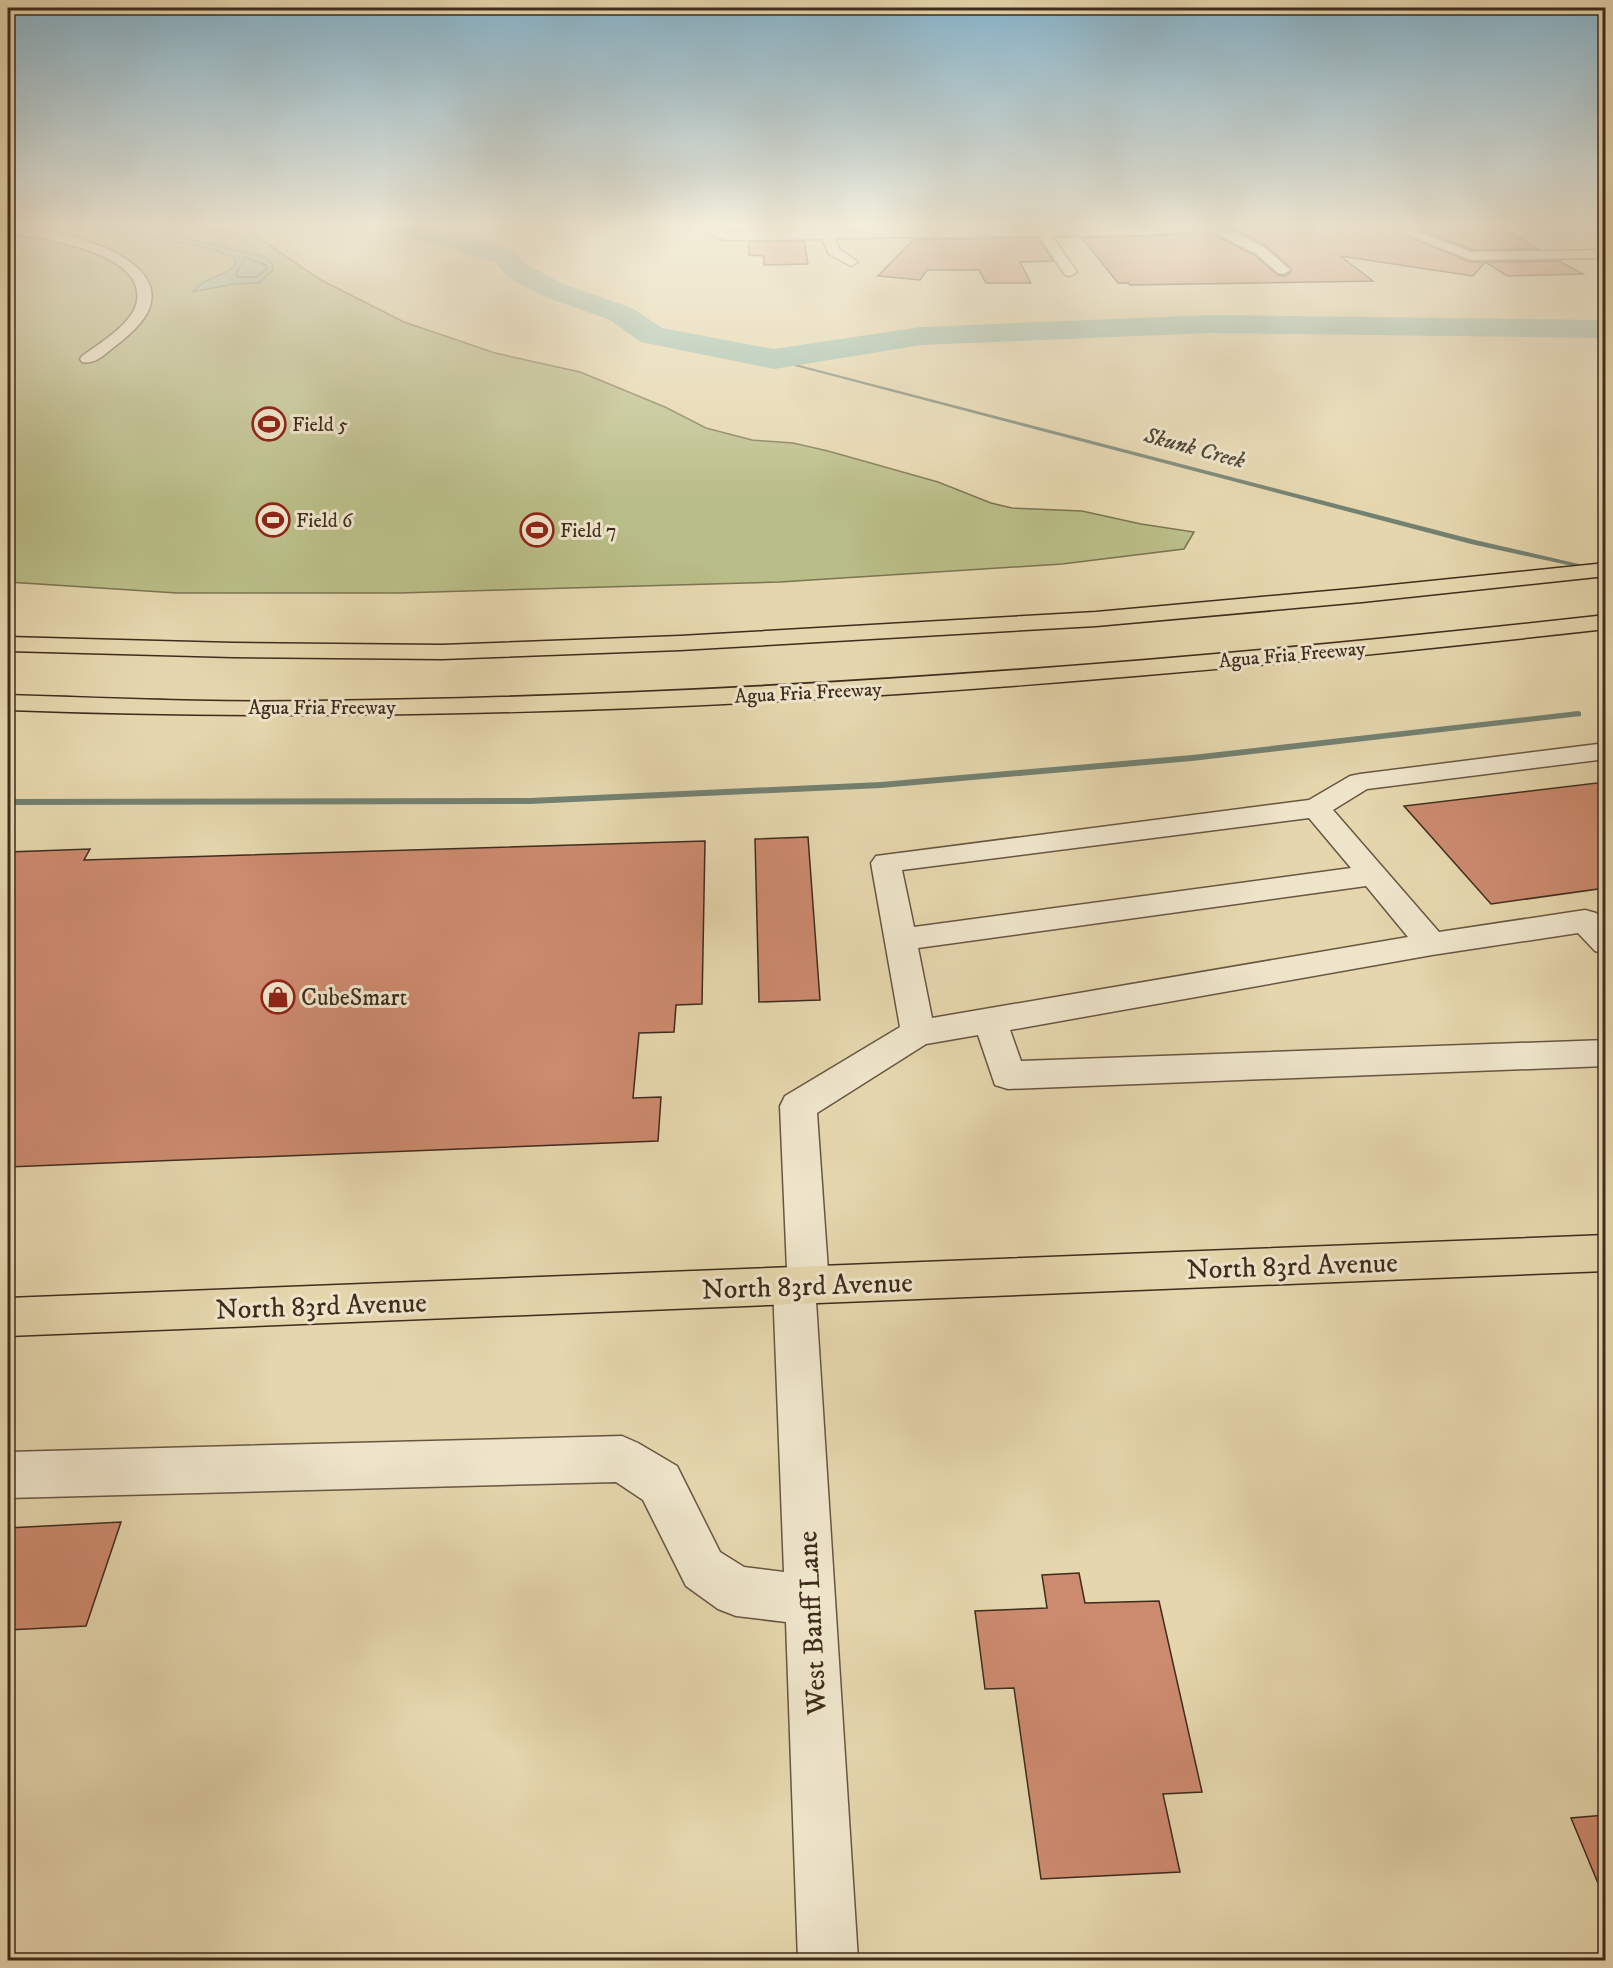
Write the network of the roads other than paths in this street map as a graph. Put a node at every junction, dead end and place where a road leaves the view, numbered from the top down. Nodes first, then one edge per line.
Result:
1 (136, 318) edge
2 (88, 359) dead end
3 (1605, 569) edge
4 (1605, 622) edge
5 (8, 644) edge
6 (8, 703) edge
7 (1605, 751) edge
8 (1316, 808) junction
9 (1373, 875) junction
10 (1599, 928) edge
11 (900, 940) junction
12 (1432, 944) junction
13 (990, 1021) junction
14 (918, 1033) junction
15 (1605, 1053) edge
16 (1605, 1253) edge
17 (801, 1285) junction
18 (9, 1320) edge
19 (8, 1475) edge
20 (810, 1600) junction
21 (828, 1960) edge

1 - 2 street
3 - 5 main road
4 - 6 main road, Agua Fria Freeway
7 - 8 street
8 - 9 street
8 - 11 street
9 - 11 street
9 - 12 street
10 - 12 street
11 - 14 street
12 - 13 street
13 - 14 street
13 - 15 street
14 - 17 street, West Banff Lane
16 - 17 main road, North 83rd Avenue
17 - 18 main road, North 83rd Avenue
17 - 20 street, West Banff Lane
19 - 20 street
20 - 21 street, West Banff Lane

